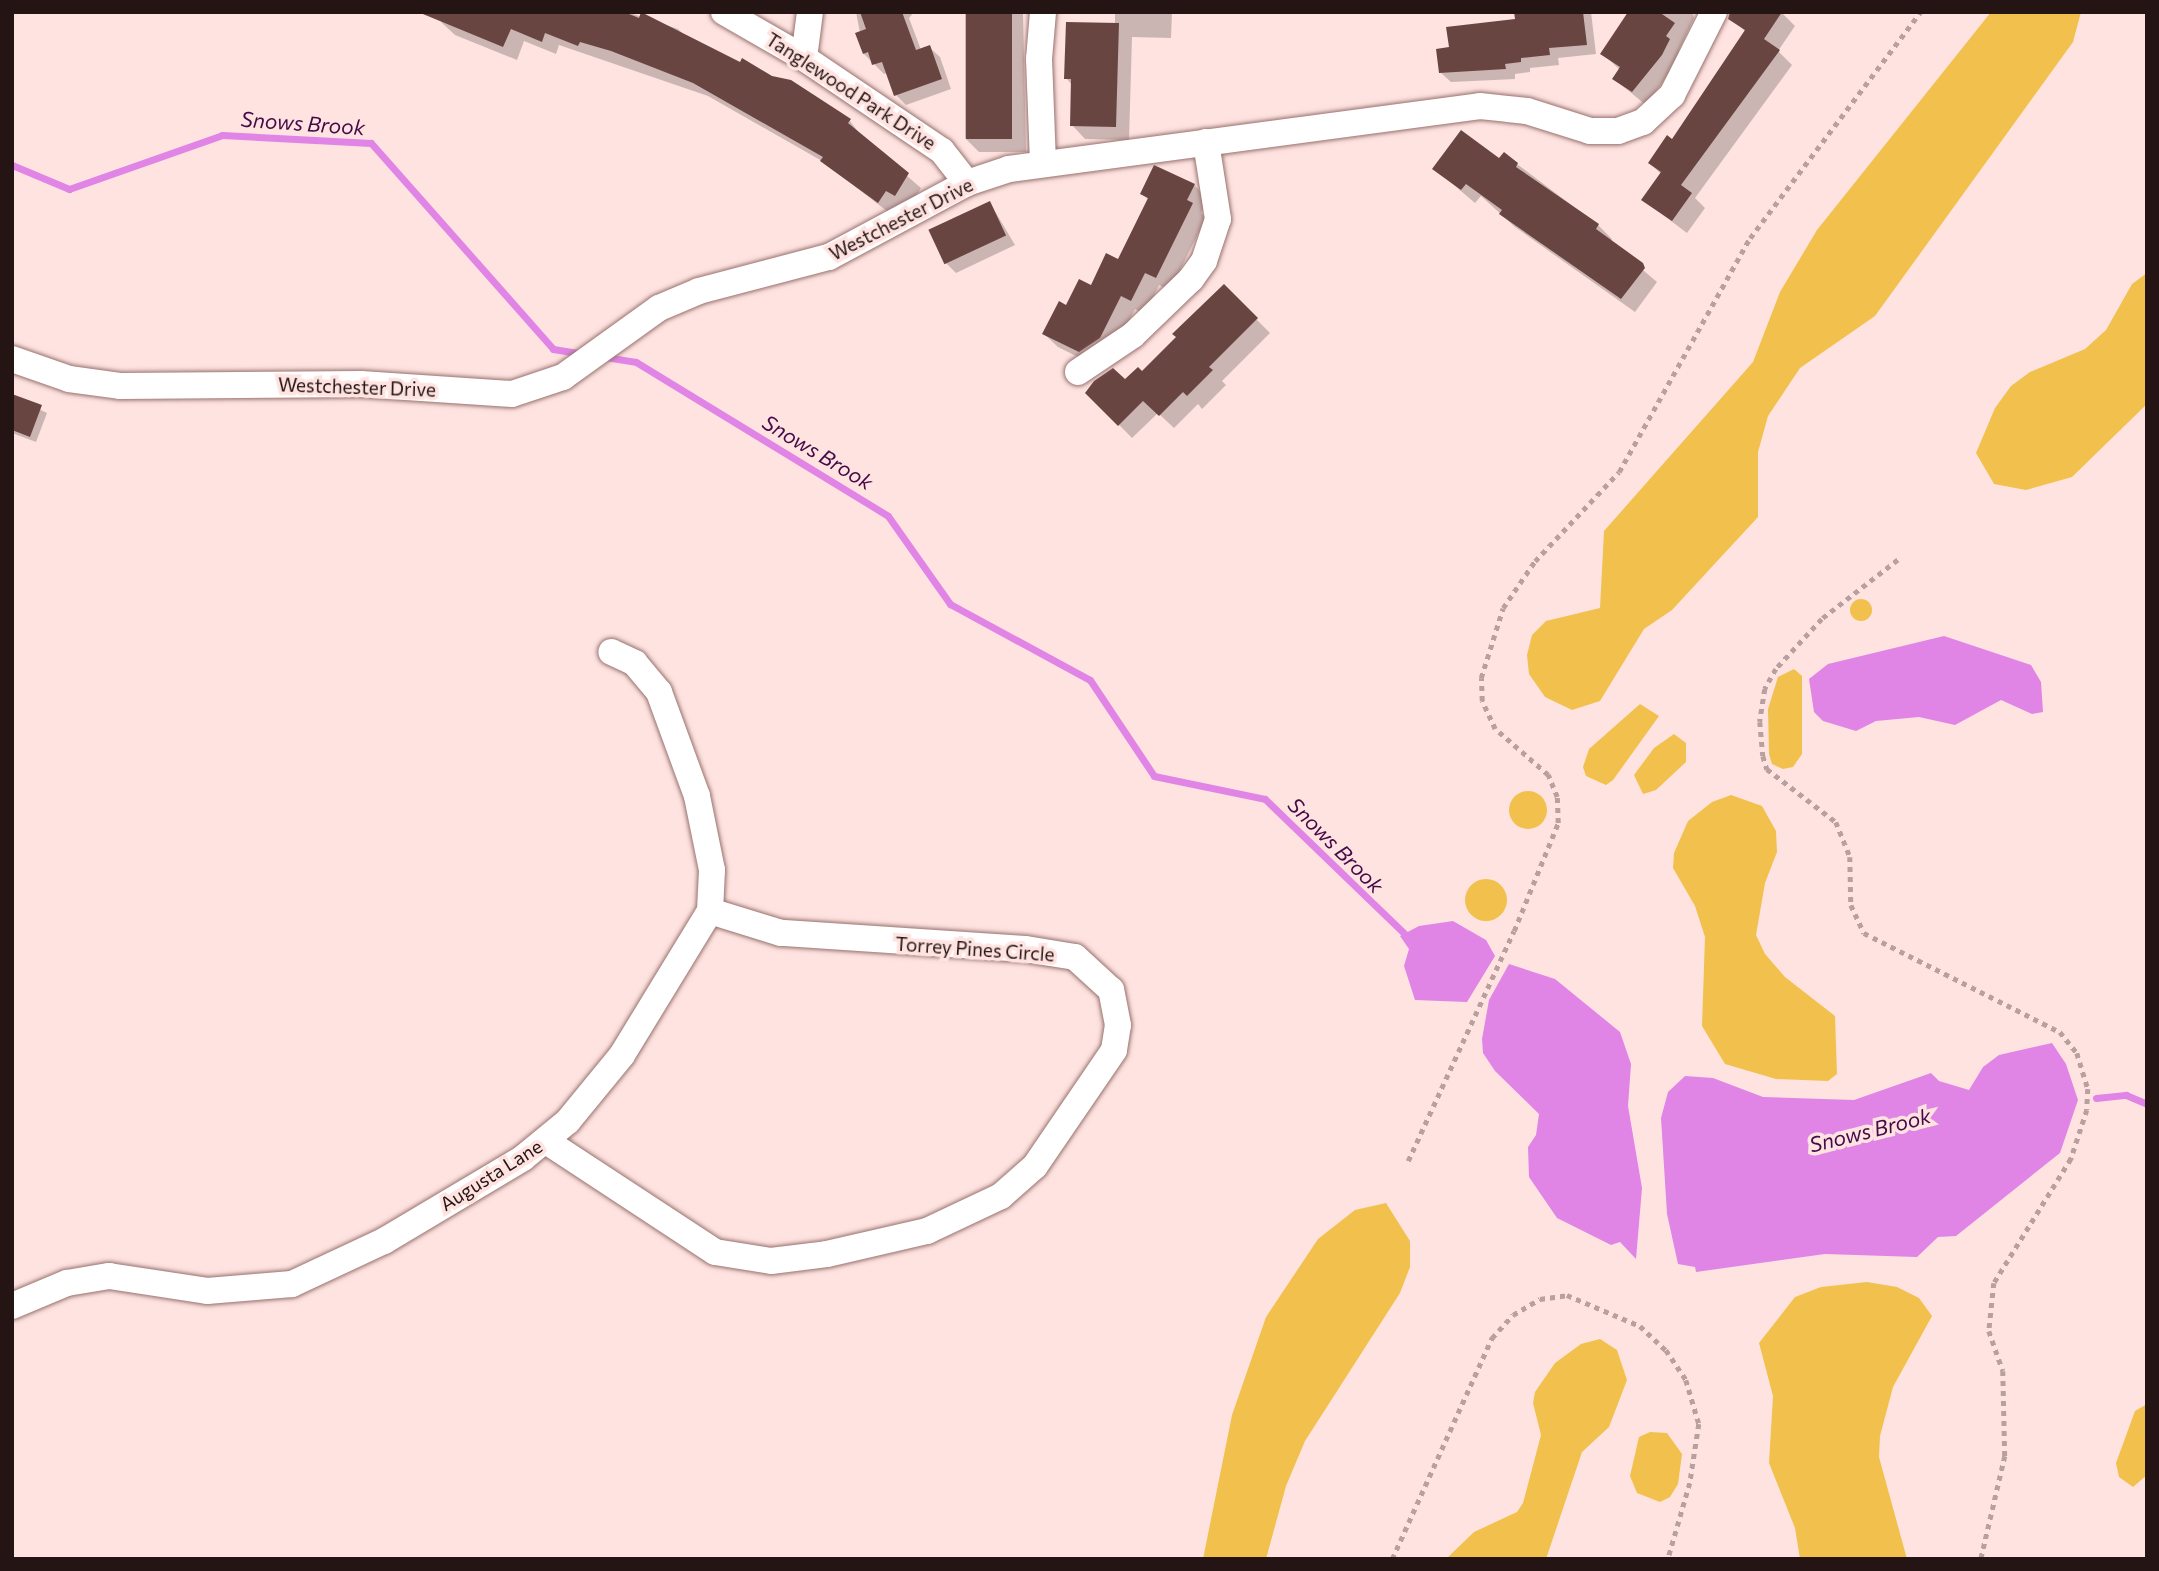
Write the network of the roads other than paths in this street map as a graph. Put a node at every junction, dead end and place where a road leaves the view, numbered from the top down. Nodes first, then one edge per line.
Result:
1 (724, 12) edge
2 (810, 12) edge
3 (1043, 12) edge
4 (1714, 12) edge
5 (804, 58) junction
6 (1206, 142) junction
7 (1043, 163) junction
8 (967, 183) junction
9 (12, 359) edge
10 (1078, 372) dead end
11 (611, 652) dead end
12 (710, 911) junction
13 (546, 1141) junction
14 (12, 1306) edge

1 - 5 street, Tanglewood Park Drive
2 - 5 street
3 - 7 street
4 - 6 street, Westchester Drive
5 - 8 street, Tanglewood Park Drive
6 - 7 street, Westchester Drive
6 - 10 street
7 - 8 street, Westchester Drive
8 - 9 street, Westchester Drive
11 - 12 street, Augusta Lane
12 - 13 street, Augusta Lane
12 - 13 street, Torrey Pines Circle
13 - 14 street, Augusta Lane

